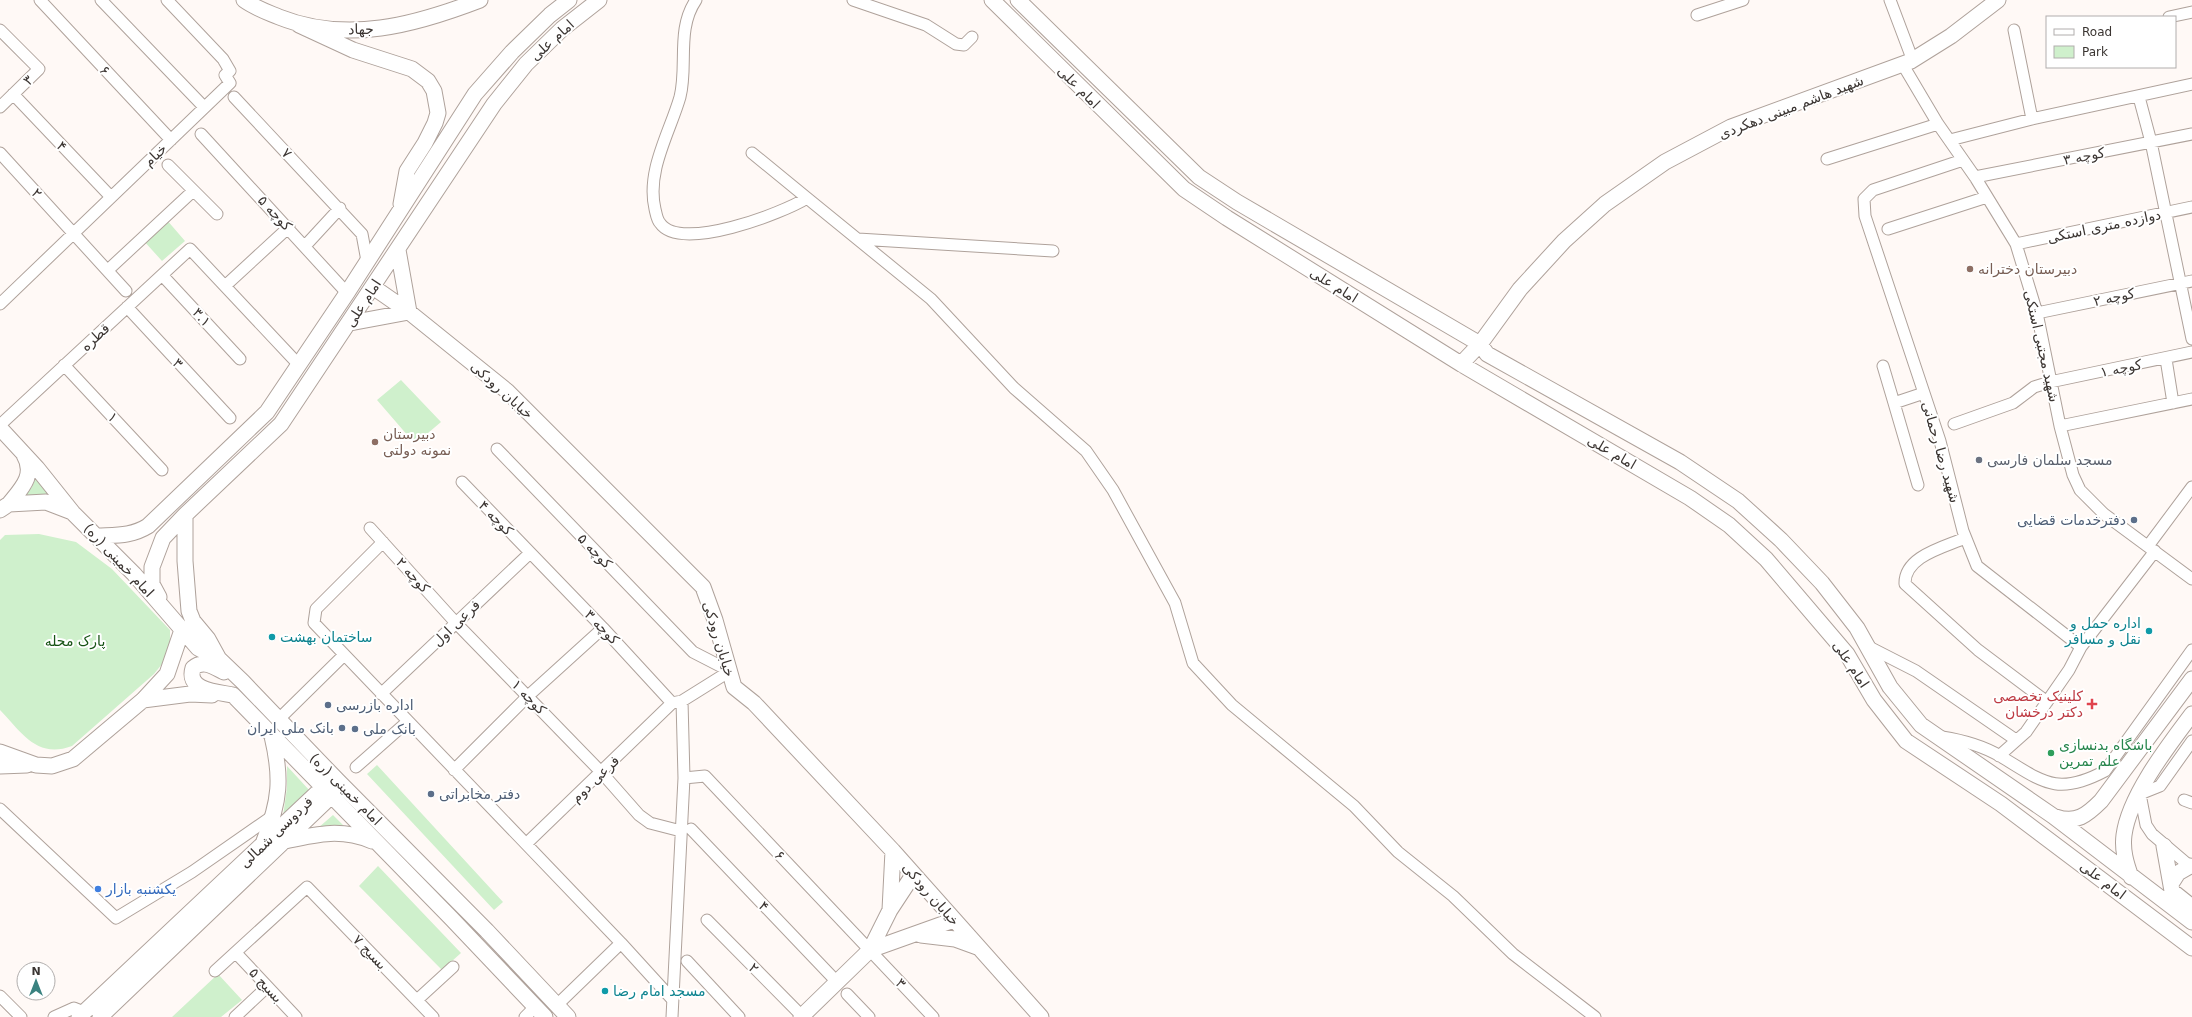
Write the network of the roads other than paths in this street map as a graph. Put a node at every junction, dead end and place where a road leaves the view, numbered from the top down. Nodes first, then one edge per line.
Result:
1 (40, 0) edge
2 (101, 0) edge
3 (167, 0) edge
4 (244, 0) edge
5 (480, 0) edge
6 (569, 0) edge
7 (599, 0) edge
8 (696, 0) edge
9 (853, 0) edge
10 (992, 0) edge
11 (1018, 0) edge
12 (1743, 0) edge
13 (1890, 0) edge
14 (1998, 0) edge
15 (2188, 13) edge
16 (1697, 15) dead end
17 (2174, 16) edge
18 (299, 25) junction
19 (0, 30) edge
20 (2014, 30) dead end
21 (972, 37) dead end
22 (1908, 63) junction
23 (2192, 84) edge
24 (13, 94) junction
25 (234, 97) dead end
26 (2139, 97) junction
27 (0, 107) edge
28 (204, 107) junction
29 (2032, 119) junction
30 (1938, 124) junction
31 (201, 134) dead end
32 (2192, 134) edge
33 (171, 140) junction
34 (1950, 140) junction
35 (2151, 142) junction
36 (0, 153) edge
37 (752, 153) dead end
38 (1826, 159) dead end
39 (1963, 160) junction
40 (168, 165) dead end
41 (1199, 177) junction
42 (1975, 177) junction
43 (193, 191) junction
44 (1188, 192) junction
45 (111, 197) junction
46 (1987, 197) junction
47 (807, 198) junction
48 (2192, 207) edge
49 (340, 208) junction
50 (400, 211) junction
51 (2166, 213) junction
52 (217, 214) dead end
53 (289, 228) junction
54 (1888, 230) dead end
55 (74, 232) junction
56 (858, 239) junction
57 (2016, 244) junction
58 (305, 246) junction
59 (398, 250) junction
60 (1053, 251) dead end
61 (368, 261) junction
62 (108, 270) junction
63 (162, 275) junction
64 (2192, 281) edge
65 (2180, 283) junction
66 (225, 286) junction
67 (373, 287) junction
68 (126, 291) dead end
69 (347, 292) junction
70 (0, 304) edge
71 (127, 307) junction
72 (409, 312) junction
73 (2037, 313) junction
74 (350, 323) junction
75 (2192, 339) edge
76 (1480, 344) junction
77 (2192, 352) edge
78 (2166, 359) junction
79 (240, 360) dead end
80 (1461, 364) junction
81 (64, 365) junction
82 (299, 365) junction
83 (1883, 366) dead end
84 (2050, 382) junction
85 (1924, 393) junction
86 (2192, 399) edge
87 (1894, 403) junction
88 (2173, 403) junction
89 (230, 418) dead end
90 (1954, 424) dead end
91 (0, 425) edge
92 (2060, 426) junction
93 (0, 428) edge
94 (14, 441) junction
95 (497, 449) dead end
96 (162, 470) dead end
97 (462, 482) dead end
98 (1918, 485) dead end
99 (2192, 487) edge
100 (4, 507) edge
101 (73, 513) junction
102 (184, 515) junction
103 (148, 526) junction
104 (370, 528) dead end
105 (98, 536) junction
106 (164, 538) junction
107 (1965, 538) junction
108 (383, 542) junction
109 (2151, 548) junction
110 (530, 553) junction
111 (2192, 579) edge
112 (164, 609) junction
113 (456, 623) junction
114 (603, 628) junction
115 (182, 630) junction
116 (2081, 647) junction
117 (1869, 648) junction
118 (2192, 650) edge
119 (344, 655) junction
120 (219, 659) junction
121 (730, 671) junction
122 (2192, 679) edge
123 (243, 682) junction
124 (381, 694) junction
125 (233, 695) junction
126 (528, 696) junction
127 (143, 700) junction
128 (677, 702) junction
129 (2047, 702) junction
130 (2169, 710) junction
131 (280, 718) junction
132 (2188, 719) edge
133 (407, 722) junction
134 (1921, 725) junction
135 (271, 735) junction
136 (1938, 736) junction
137 (1906, 740) junction
138 (2016, 740) junction
139 (2192, 741) edge
140 (301, 743) junction
141 (0, 752) edge
142 (287, 752) junction
143 (1999, 756) junction
144 (36, 765) junction
145 (0, 766) edge
146 (356, 767) dead end
147 (454, 770) junction
148 (602, 773) junction
149 (684, 778) junction
150 (333, 786) junction
151 (2140, 794) junction
152 (0, 809) edge
153 (274, 815) junction
154 (2053, 816) junction
155 (686, 830) junction
156 (284, 841) junction
157 (377, 843) junction
158 (526, 844) junction
159 (261, 846) junction
160 (2164, 846) junction
161 (893, 851) junction
162 (2191, 865) edge
163 (913, 875) junction
164 (2131, 877) junction
165 (2172, 888) junction
166 (2192, 907) edge
167 (890, 910) junction
168 (707, 920) dead end
169 (954, 920) junction
170 (2192, 922) edge
171 (914, 935) junction
172 (621, 943) junction
173 (978, 947) junction
174 (2192, 948) edge
175 (870, 950) junction
176 (236, 953) junction
177 (686, 961) dead end
178 (453, 967) dead end
179 (215, 971) dead end
180 (837, 982) junction
181 (267, 987) junction
182 (847, 994) dead end
183 (0, 996) edge
184 (672, 999) junction
185 (417, 1000) junction
186 (557, 1005) junction
187 (535, 1014) edge
188 (82, 1015) edge
189 (801, 1016) edge
190 (21, 1017) edge
191 (54, 1017) edge
192 (100, 1017) edge
193 (235, 1017) edge
194 (296, 1017) edge
195 (433, 1017) edge
196 (568, 1017) edge
197 (672, 1017) edge
198 (739, 1017) edge
199 (869, 1017) edge
200 (933, 1017) edge
201 (1041, 1017) edge
202 (1595, 1017) edge

1 - 33 street, ۶
2 - 28 street
3 - 28 street, خیام
4 - 18 main road, جهاد
5 - 18 main road, جهاد
6 - 50 main road, امام علی
7 - 59 main road, امام علی
8 - 47 street
9 - 21 street
10 - 44 main road, امام علی
11 - 41 main road, امام علی
12 - 16 street
13 - 22 street, شهید مجتبی استکی
14 - 22 main road, شهید هاشم مبینی دهکردی
15 - 17 street
18 - 50 main road
19 - 24 street, ۳
20 - 29 street
22 - 30 street, شهید مجتبی استکی
22 - 76 main road, شهید هاشم مبینی دهکردی
23 - 26 street
24 - 27 street, ۳
24 - 45 street, ۴
25 - 49 street, ۷
26 - 29 street
26 - 35 street
28 - 33 street, خیام
29 - 34 street
30 - 34 street, شهید مجتبی استکی
30 - 38 street
31 - 53 street, کوچه ۵
32 - 35 street, کوچه ۳
33 - 45 street, خیام
34 - 39 street, شهید مجتبی استکی
35 - 42 street, کوچه ۳
35 - 51 street
36 - 55 street, ۲
37 - 47 street
39 - 42 street, شهید مجتبی استکی
39 - 85 street, شهید رضا رحمانی
40 - 43 street
41 - 44 main road
41 - 76 main road, امام علی
42 - 46 street, شهید مجتبی استکی
43 - 52 street
43 - 62 street
44 - 80 main road, امام علی
45 - 55 street, خیام
46 - 54 street
46 - 57 street, شهید مجتبی استکی
47 - 56 street
48 - 51 street, دوازده متری استکی
49 - 58 street
49 - 61 street, ۷
50 - 61 main road, امام علی
51 - 57 street, دوازده متری استکی
51 - 65 street
53 - 58 street, کوچه ۵
53 - 66 street
55 - 62 street
55 - 70 street, خیام
56 - 60 street
56 - 202 street
57 - 73 street, شهید مجتبی استکی
58 - 69 street, کوچه ۵
59 - 67 main road, امام علی
59 - 72 main road
61 - 69 main road, امام علی
62 - 68 street
63 - 66 street, قطره
63 - 71 street, قطره
63 - 79 street, ۳.۱
64 - 65 street, کوچه ۲
65 - 73 street, کوچه ۲
65 - 75 street
66 - 82 street
67 - 72 main road, خیابان رودکی
67 - 74 main road, امام علی
69 - 82 main road, امام علی
71 - 81 street, قطره
71 - 89 street, ۳
72 - 74 main road
72 - 121 main road, خیابان رودکی
73 - 84 street, شهید مجتبی استکی
74 - 102 main road, امام علی
76 - 80 main road, شهید هاشم مبینی دهکردی
76 - 117 main road, امام علی
77 - 78 street, کوچه ۱
78 - 84 street, کوچه ۱
78 - 88 street
80 - 137 main road, امام علی
81 - 91 street, قطره
81 - 96 street, ۱
82 - 103 main road, امام علی
83 - 87 street
84 - 90 street, کوچه ۱
84 - 92 street, شهید مجتبی استکی
85 - 87 street
85 - 107 street, شهید رضا رحمانی
86 - 88 street
87 - 98 street
88 - 92 street
92 - 109 street, شهید مجتبی استکی
93 - 94 main road
94 - 100 main road
94 - 101 main road
95 - 121 street, کوچه ۵
97 - 110 street, کوچه ۴
99 - 109 street
100 - 101 main road
101 - 105 main road, امام خمینی (ره)
102 - 106 main road, امام علی
102 - 120 main road
103 - 105 main road, امام علی
103 - 106 main road
104 - 108 street, کوچه ۲
105 - 112 main road, امام خمینی (ره)
106 - 112 main road, امام علی
107 - 116 street, شهید رضا رحمانی
107 - 129 street
108 - 113 street, کوچه ۲
108 - 119 street
109 - 111 street, شهید مجتبی استکی
109 - 116 street
110 - 113 street, فرعی اول
110 - 114 street, کوچه ۳
112 - 115 main road, امام خمینی (ره)
113 - 124 street, فرعی اول
113 - 126 street, کوچه ۱
114 - 126 street
114 - 128 street, کوچه ۳
115 - 120 main road, امام خمینی (ره)
115 - 127 main road
116 - 129 street
117 - 134 main road, امام علی
117 - 138 street
118 - 143 street
119 - 124 street
119 - 131 street
120 - 123 main road, امام خمینی (ره)
121 - 128 street, فرعی دوم
121 - 161 main road, خیابان رودکی
122 - 130 main road
123 - 125 main road
123 - 131 main road, امام خمینی (ره)
124 - 133 street
125 - 127 main road
125 - 135 main road, امام خمینی (ره)
126 - 147 street
126 - 148 street, کوچه ۱
127 - 144 main road
128 - 148 street, فرعی دوم
128 - 149 street
129 - 138 street
130 - 132 main road
130 - 154 main road
131 - 140 main road, امام خمینی (ره)
132 - 151 main road
133 - 146 street
133 - 147 street
134 - 136 main road, امام علی
134 - 137 main road
135 - 142 main road, امام خمینی (ره)
135 - 153 main road
136 - 143 street
136 - 154 main road, امام علی
137 - 174 main road, امام علی
138 - 143 street
139 - 151 street
140 - 142 main road
140 - 150 main road, امام خمینی (ره)
141 - 144 main road
142 - 150 main road, امام خمینی (ره)
144 - 145 main road
147 - 158 street
148 - 155 street
148 - 158 street, فرعی دوم
149 - 155 street
149 - 175 street, ۶
150 - 156 main road, فردوسی شمالی
150 - 157 main road, امام خمینی (ره)
150 - 159 main road, فردوسی شمالی
150 - 186 main road, امام خمینی (ره)
151 - 160 street
151 - 164 main road
152 - 153 street
153 - 159 main road
154 - 164 main road, امام علی
155 - 180 street, ۴
155 - 184 street
156 - 157 main road
156 - 192 main road, فردوسی شمالی
157 - 187 main road, امام خمینی (ره)
158 - 172 street
159 - 188 main road, فردوسی شمالی
160 - 162 street
160 - 165 main road
161 - 163 main road, خیابان رودکی
161 - 167 main road
162 - 165 main road
163 - 167 main road
163 - 169 main road, خیابان رودکی
164 - 170 main road, امام علی
165 - 166 main road
167 - 175 main road
168 - 189 street, ۲
169 - 171 main road
169 - 173 main road, خیابان رودکی
171 - 173 main road
171 - 175 main road
172 - 184 street
172 - 186 street
173 - 201 main road, خیابان رودکی
175 - 180 main road
175 - 200 street, ۳
176 - 179 street
176 - 181 street, بسیج ۵
176 - 185 street, بسیج ۷
177 - 198 street
178 - 185 street
180 - 189 main road
181 - 193 street
181 - 194 street, بسیج ۵
182 - 199 street
183 - 190 street
184 - 197 street
185 - 195 street, بسیج ۷
186 - 196 main road, امام خمینی (ره)
188 - 191 street

